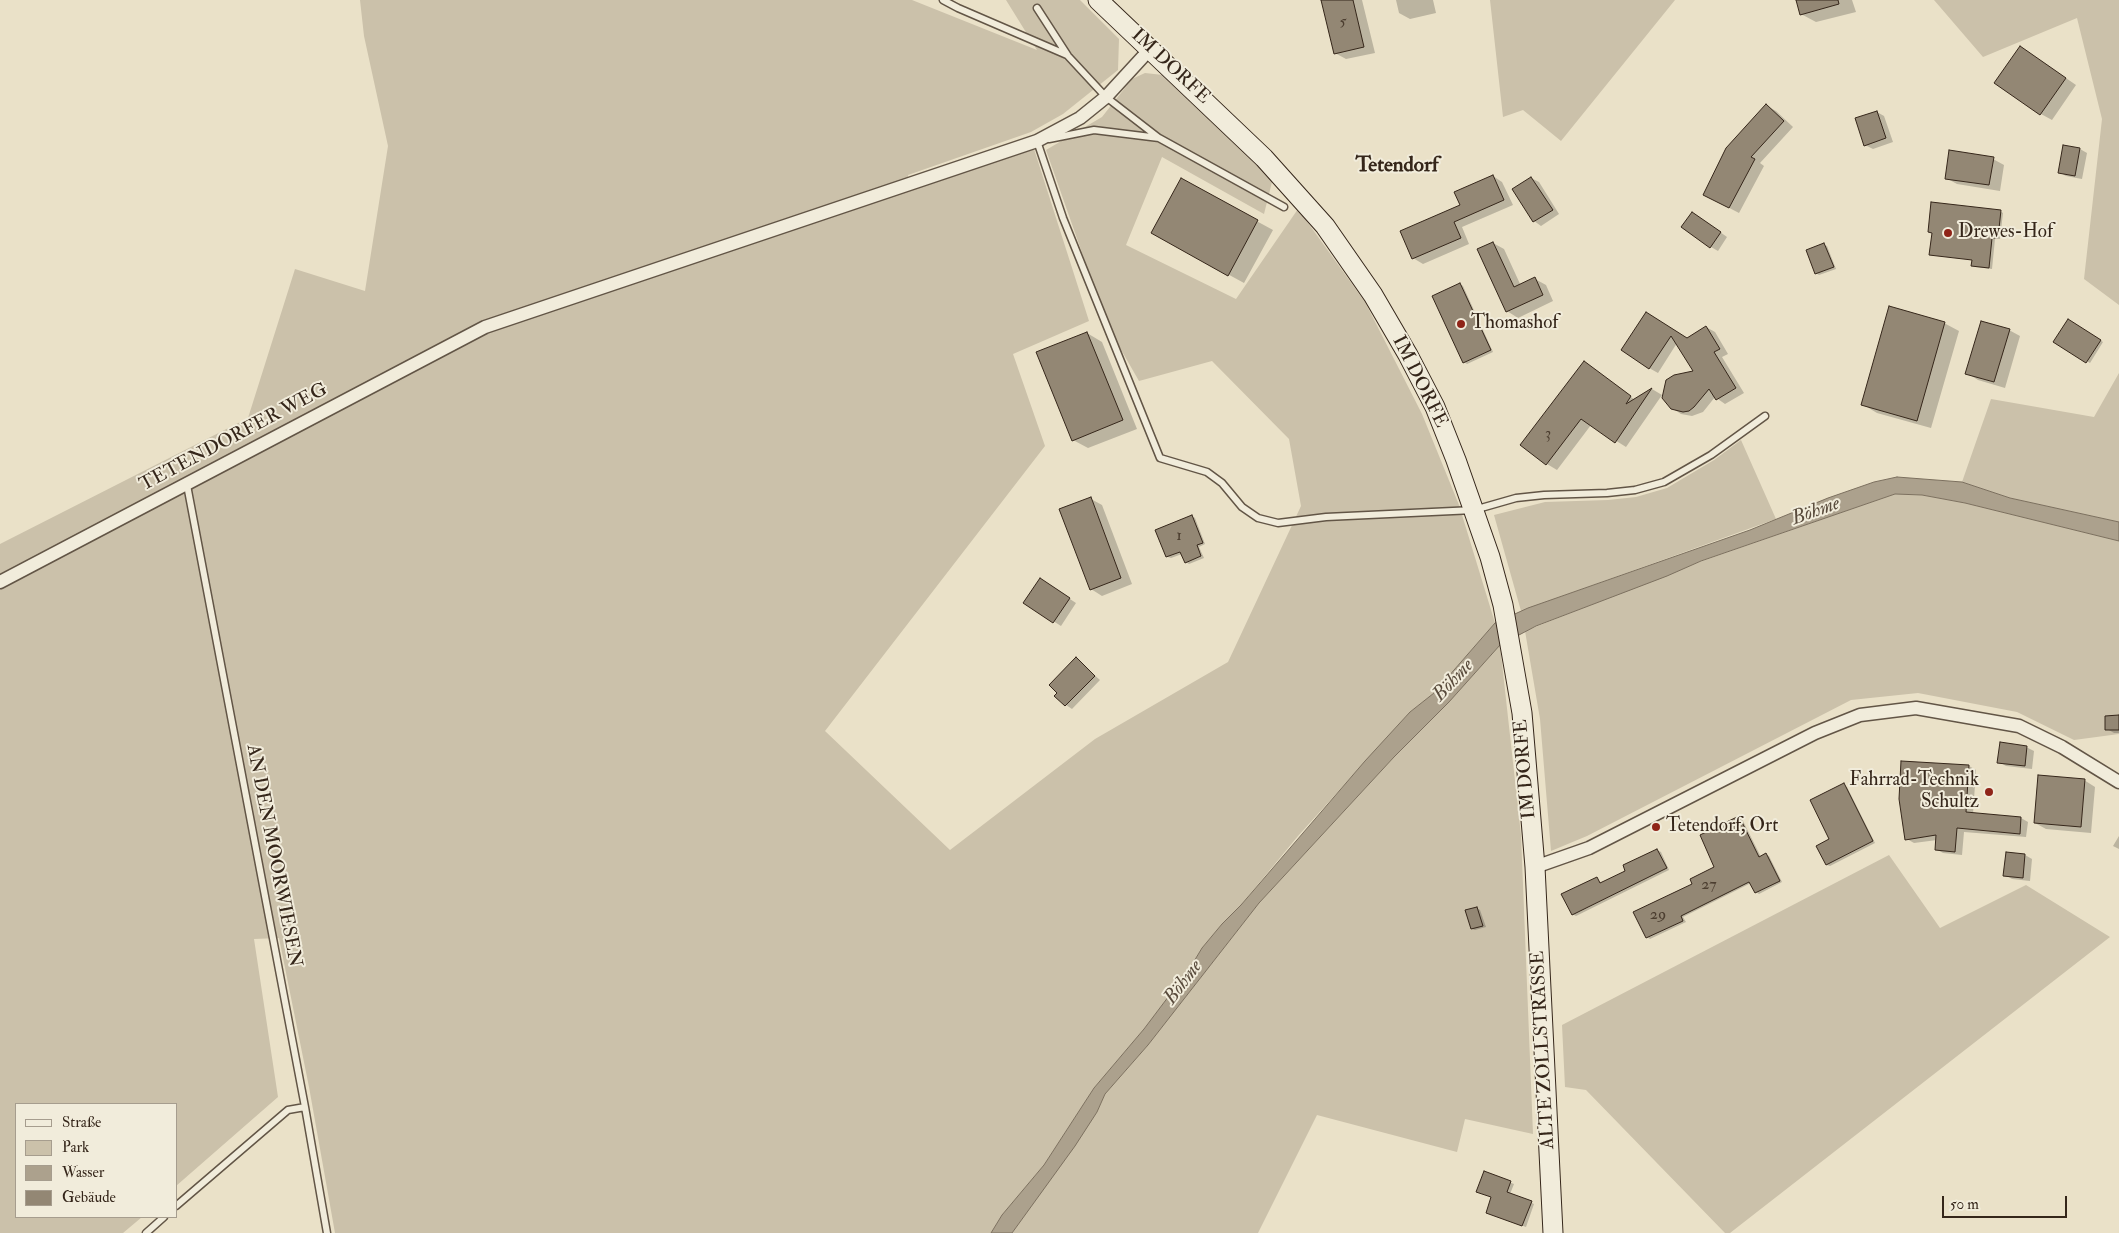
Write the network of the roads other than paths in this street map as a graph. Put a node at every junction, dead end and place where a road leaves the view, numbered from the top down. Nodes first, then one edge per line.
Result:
1 (943, 0) edge
2 (1098, 0) edge
3 (1037, 8) dead end
4 (1150, 48) junction
5 (1068, 56) junction
6 (1106, 97) junction
7 (1159, 138) junction
8 (1037, 141) junction
9 (1284, 206) dead end
10 (1765, 416) dead end
11 (186, 485) junction
12 (1474, 510) junction
13 (0, 582) edge
14 (2119, 782) edge
15 (1535, 867) junction
16 (305, 1107) junction
17 (178, 1204) edge
18 (163, 1218) edge
19 (146, 1233) edge
20 (327, 1233) edge
21 (1553, 1233) edge

1 - 5 lane
2 - 4 street, IM DORFE
3 - 5 lane
4 - 6 street, TETENDORFER WEG
4 - 12 street, IM DORFE
5 - 6 lane
6 - 7 lane
6 - 8 street, TETENDORFER WEG
7 - 8 lane
7 - 9 lane
8 - 11 street, TETENDORFER WEG
8 - 12 lane
10 - 12 lane
11 - 13 street, TETENDORFER WEG
11 - 16 lane, AN DEN MOORWIESEN
12 - 15 street, IM DORFE
14 - 15 street
15 - 21 street, ALTE ZOLLSTRASSE
16 - 17 lane
16 - 20 lane, AN DEN MOORWIESEN
18 - 19 lane

